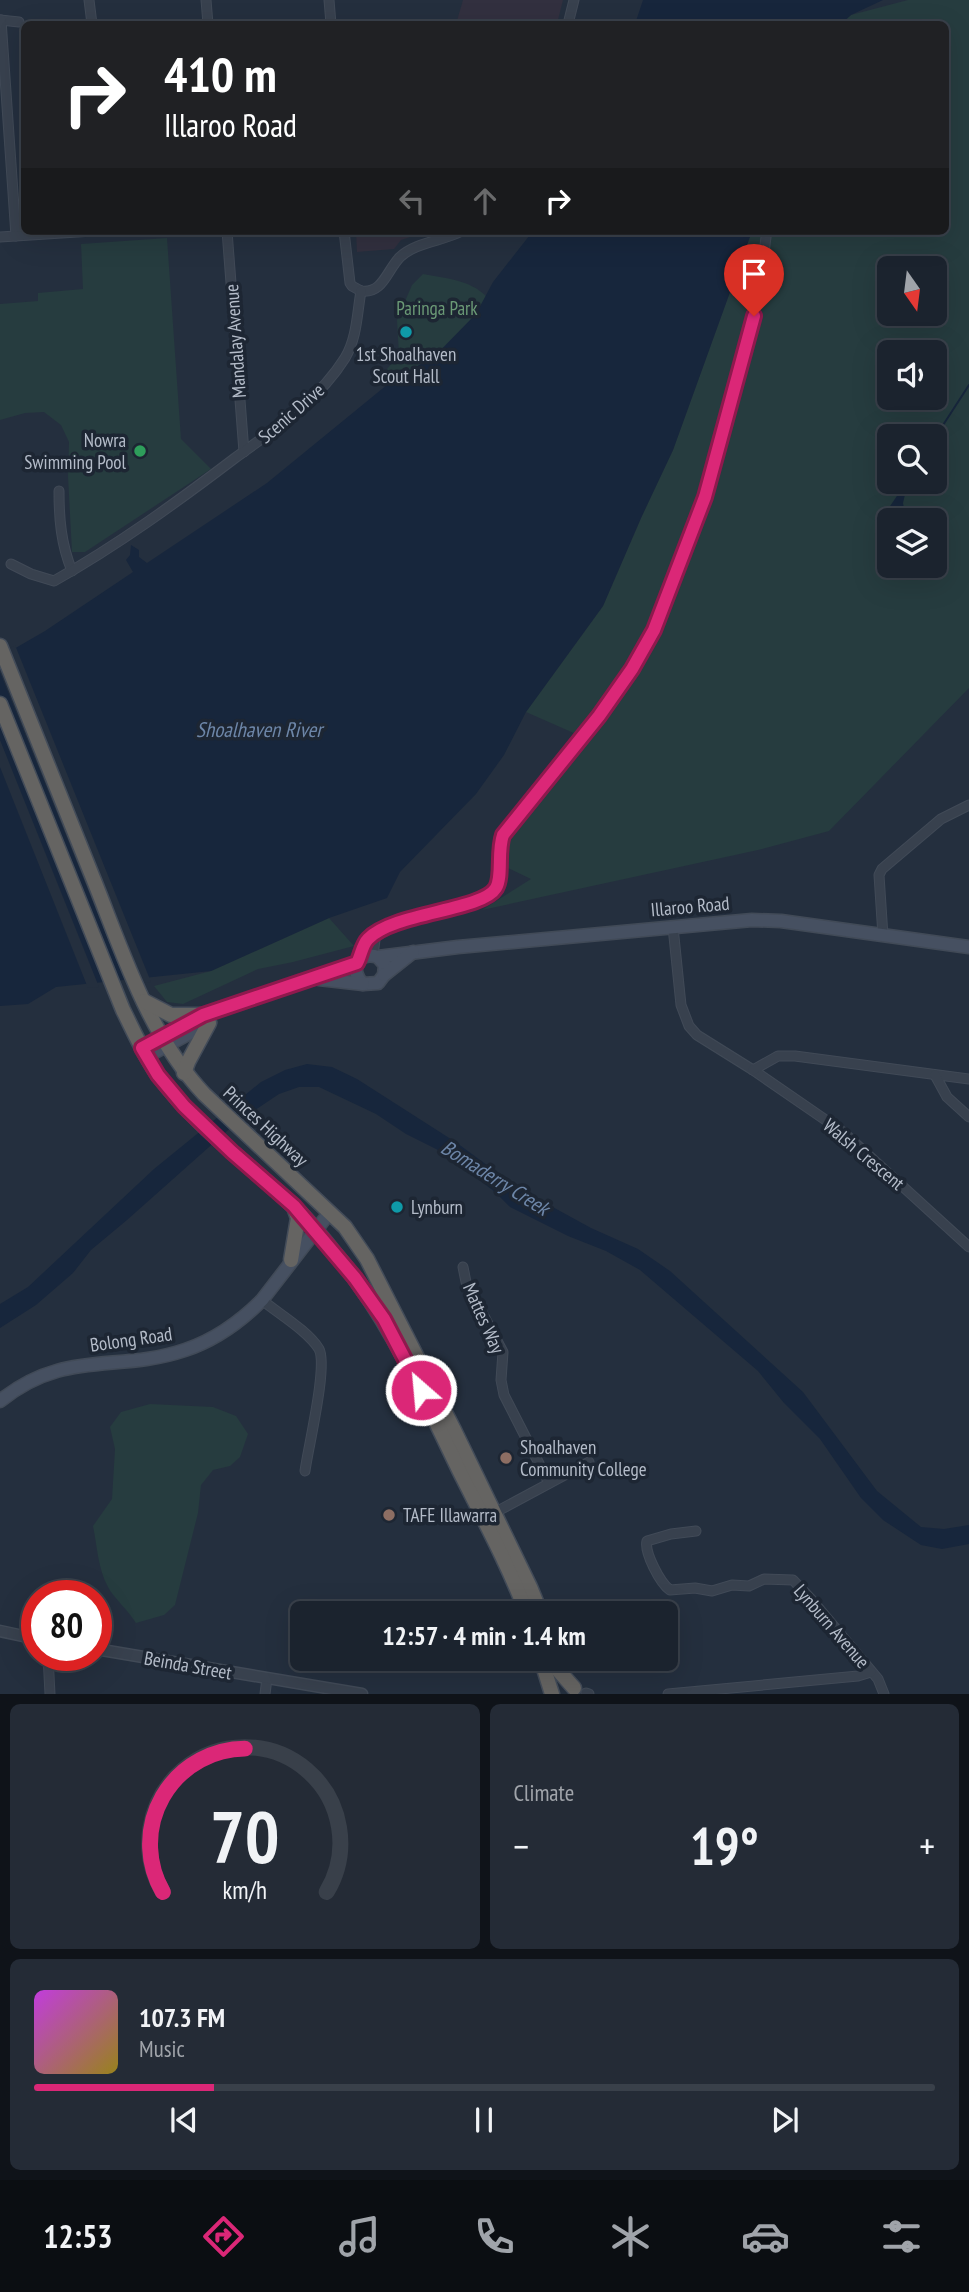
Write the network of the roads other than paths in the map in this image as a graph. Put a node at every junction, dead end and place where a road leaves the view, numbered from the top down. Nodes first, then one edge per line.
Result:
1 (89, 0) edge
2 (206, 0) edge
3 (328, 0) edge
4 (574, 0) edge
5 (0, 20) edge
6 (92, 21) edge
7 (208, 21) edge
8 (331, 21) edge
9 (569, 21) edge
10 (19, 22) dead end
11 (31, 235) edge
12 (227, 235) edge
13 (344, 235) edge
14 (451, 235) edge
15 (766, 235) edge
16 (16, 236) junction
17 (0, 237) edge
18 (360, 291) junction
19 (244, 452) junction
20 (59, 491) dead end
21 (11, 564) dead end
22 (72, 571) junction
23 (0, 646) edge
24 (0, 704) edge
25 (969, 805) edge
26 (673, 927) junction
27 (883, 936) junction
28 (372, 937) junction
29 (969, 947) edge
30 (414, 951) junction
31 (376, 956) junction
32 (358, 961) junction
33 (384, 975) junction
34 (315, 978) junction
35 (363, 984) junction
36 (140, 995) junction
37 (206, 1019) junction
38 (164, 1041) junction
39 (144, 1052) junction
40 (752, 1070) junction
41 (184, 1073) junction
42 (935, 1075) junction
43 (969, 1079) edge
44 (969, 1117) edge
45 (294, 1206) junction
46 (332, 1215) junction
47 (317, 1233) junction
48 (969, 1247) edge
49 (289, 1264) junction
50 (463, 1267) dead end
51 (262, 1300) junction
52 (0, 1401) edge
53 (589, 1462) dead end
54 (304, 1471) dead end
55 (549, 1483) junction
56 (494, 1513) junction
57 (696, 1531) dead end
58 (511, 1575) junction
59 (522, 1601) edge
60 (536, 1601) edge
61 (0, 1631) edge
62 (21, 1636) edge
63 (112, 1652) edge
64 (49, 1671) edge
65 (545, 1671) edge
66 (559, 1671) edge
67 (871, 1672) junction
68 (267, 1678) junction
69 (579, 1692) edge
70 (50, 1693) edge
71 (265, 1693) edge
72 (362, 1693) edge
73 (552, 1693) edge
74 (668, 1693) edge
75 (884, 1693) edge

1 - 6 street
2 - 7 street
3 - 8 street
4 - 9 street
5 - 10 street
5 - 16 street
11 - 16 street
12 - 19 street, Mandalay Avenue
13 - 18 street
14 - 18 street
15 - 28 street
16 - 17 street
18 - 19 street, Scenic Drive
19 - 22 street, Scenic Drive
20 - 22 street
21 - 22 street, Scenic Drive
23 - 36 highway, Princes Highway
24 - 39 highway, Princes Highway
25 - 27 street
26 - 27 main road, Illaroo Road
26 - 30 main road, Illaroo Road
26 - 40 street, Walsh Crescent
27 - 29 main road, Illaroo Road
28 - 31 street
28 - 32 street
30 - 31 main road, Illaroo Road
30 - 33 main road
31 - 32 main road, Illaroo Road
31 - 33 main road
32 - 34 main road, Illaroo Road
32 - 35 main road
33 - 35 main road
34 - 35 main road, Illaroo Road
34 - 37 main road, Illaroo Road
36 - 37 highway
36 - 38 highway, Princes Highway
37 - 38 main road, Illaroo Road
37 - 41 highway
38 - 39 main road, Illaroo Road
38 - 41 highway, Princes Highway
39 - 45 highway, Princes Highway
40 - 42 street
40 - 48 street, Walsh Crescent
41 - 46 highway, Princes Highway
42 - 43 street
42 - 44 street
45 - 47 highway, Princes Highway
45 - 49 highway
46 - 47 main road, Bolong Road
46 - 56 highway, Princes Highway
47 - 49 main road, Bolong Road
47 - 58 highway, Princes Highway
49 - 51 main road, Bolong Road
50 - 55 street, Mattes Way
51 - 52 main road, Bolong Road
51 - 54 street
53 - 55 street
55 - 56 street
56 - 58 street
56 - 60 highway, Princes Highway
57 - 67 street, Lynburn Avenue
58 - 59 highway, Princes Highway
61 - 62 street
63 - 68 street, Beinda Street
64 - 70 street
65 - 73 highway
66 - 69 highway
67 - 74 street
67 - 75 street, Lynburn Avenue
68 - 71 street
68 - 72 street, Beinda Street

